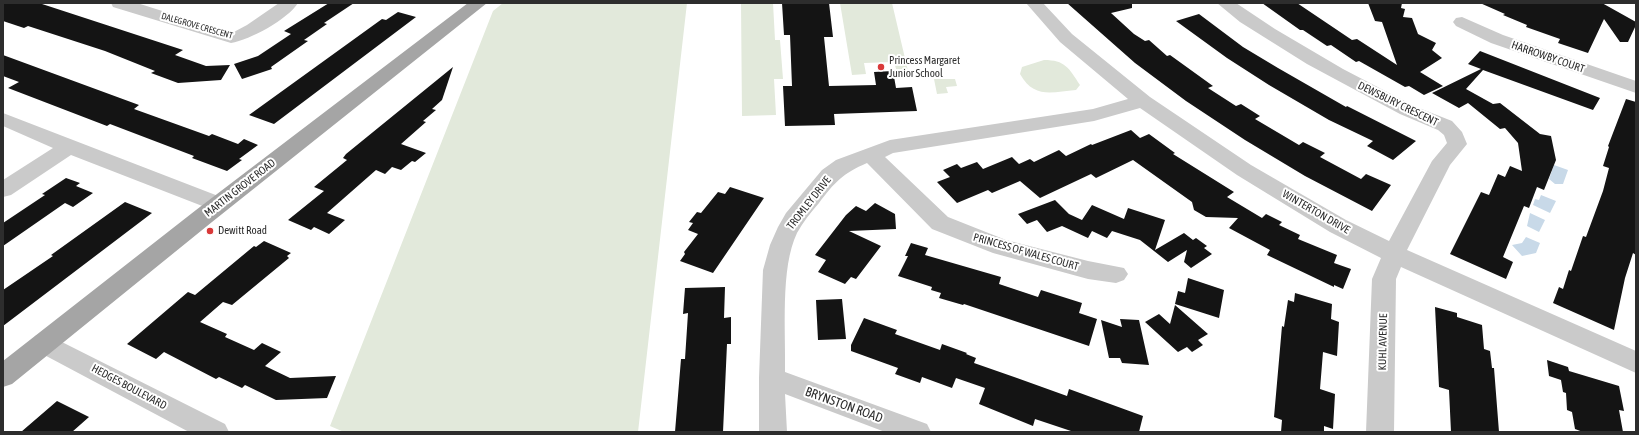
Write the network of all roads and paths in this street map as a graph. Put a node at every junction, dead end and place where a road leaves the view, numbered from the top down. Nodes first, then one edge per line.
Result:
1 (119, 3) edge
2 (290, 3) edge
3 (479, 3) edge
4 (1034, 3) edge
5 (1225, 3) edge
6 (1462, 22) dead end
7 (1636, 87) edge
8 (1142, 100) junction
9 (3, 119) edge
10 (69, 147) junction
11 (870, 154) junction
12 (3, 190) edge
13 (218, 204) junction
14 (1394, 254) junction
15 (1116, 274) dead end
16 (44, 343) junction
17 (1636, 362) edge
18 (3, 376) edge
19 (772, 378) junction
20 (215, 432) edge
21 (773, 432) edge
22 (917, 432) edge
23 (1380, 432) edge

1 - 2 street, DALEGROVE CRESCENT
3 - 13 main road, MARTIN GROVE ROAD
4 - 8 street, WINTERTON DRIVE
5 - 14 street, DEWSBURY CRESCENT
6 - 7 street, HARROWBY COURT
8 - 11 street, TROMLEY DRIVE
8 - 14 street, WINTERTON DRIVE
9 - 10 street
10 - 12 street
10 - 13 street
11 - 15 street, PRINCESS OF WALES COURT
11 - 19 street, TROMLEY DRIVE
13 - 16 main road, MARTIN GROVE ROAD
14 - 17 street, WINTERTON DRIVE
14 - 23 street, KUHL AVENUE
16 - 18 main road, MARTIN GROVE ROAD
16 - 20 street, HEDGES BOULEVARD
19 - 21 street, TROMLEY DRIVE
19 - 22 street, BRYNSTON ROAD

